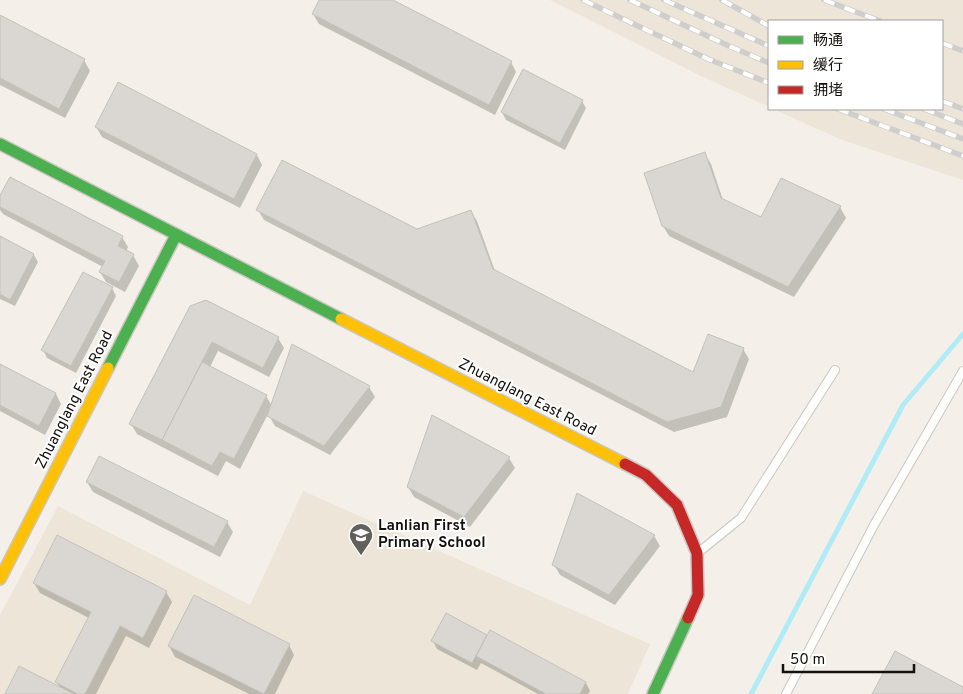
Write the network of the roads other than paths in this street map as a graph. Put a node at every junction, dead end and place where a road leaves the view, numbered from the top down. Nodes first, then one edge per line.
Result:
1 (0, 144) edge
2 (176, 235) junction
3 (835, 370) dead end
4 (963, 371) edge
5 (697, 553) junction
6 (0, 579) edge
7 (653, 694) edge
8 (786, 694) edge

1 - 2 street, Zhuanglang East Road
2 - 5 street, Zhuanglang East Road
2 - 6 street, Zhuanglang East Road
3 - 5 lane
4 - 8 lane
5 - 7 street, Zhuanglang East Road

